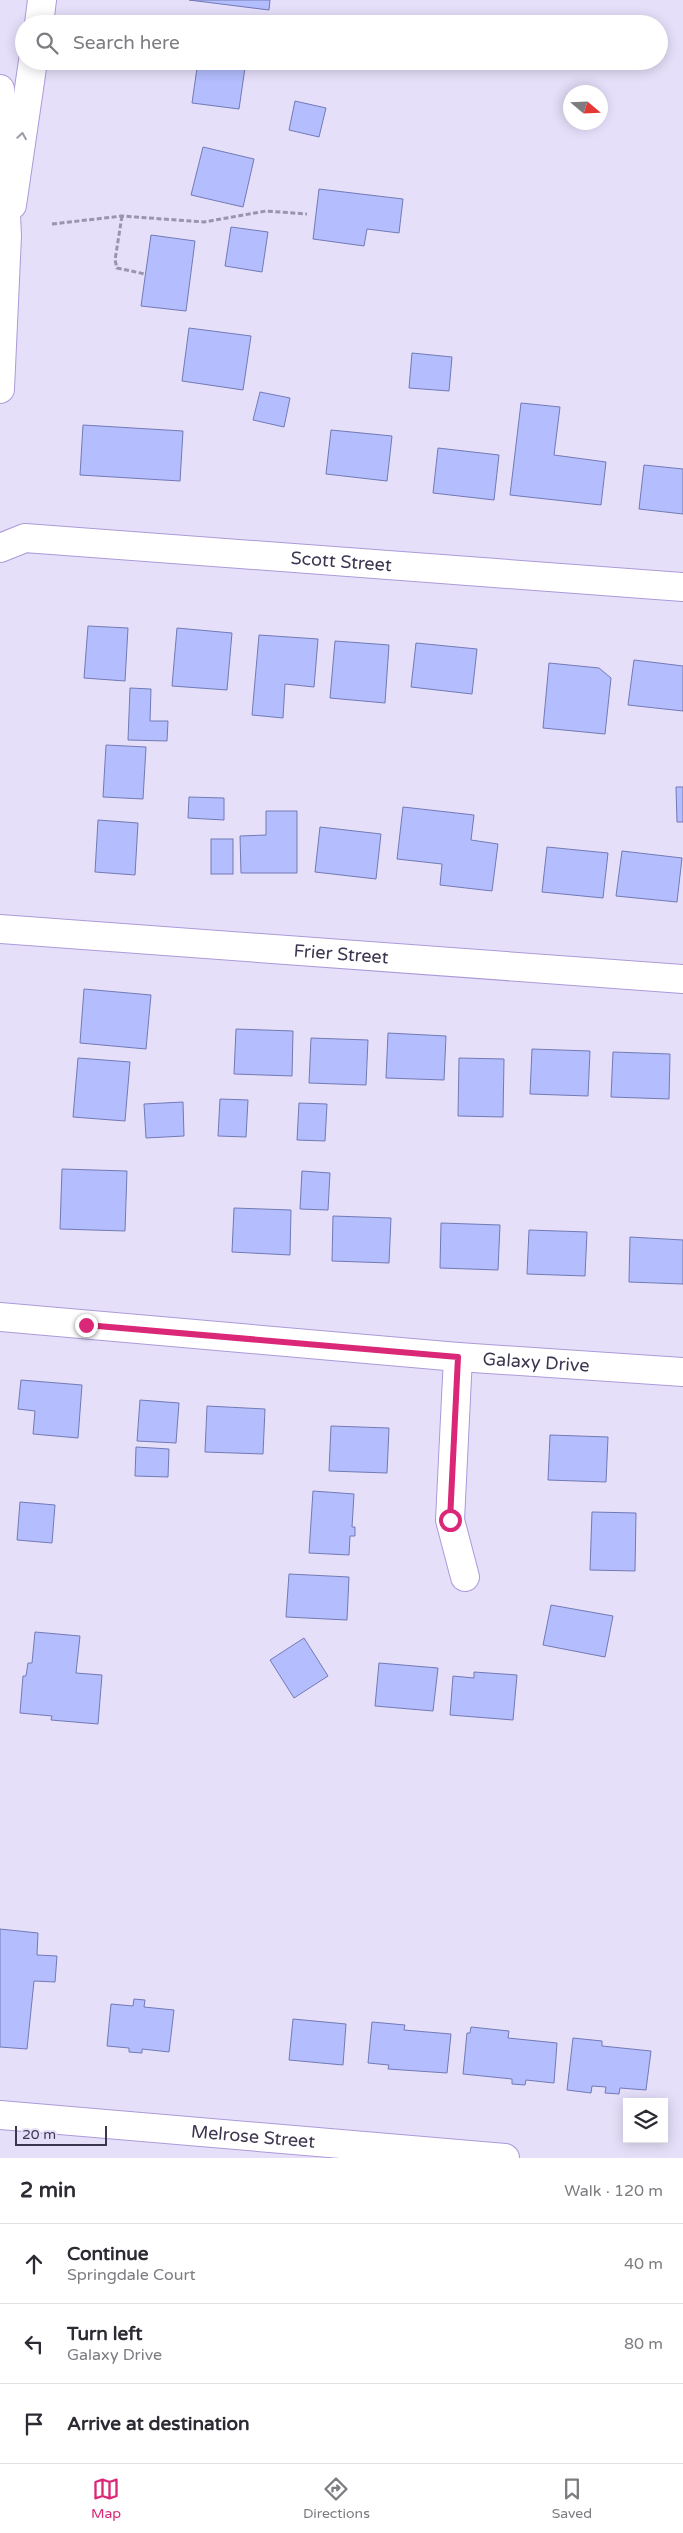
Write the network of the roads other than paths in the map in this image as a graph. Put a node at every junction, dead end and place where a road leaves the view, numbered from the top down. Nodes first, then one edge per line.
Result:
1 (42, 0) edge
2 (40, 15) edge
3 (32, 70) edge
4 (0, 89) edge
5 (7, 236) junction
6 (0, 388) edge
7 (0, 548) edge
8 (683, 587) edge
9 (0, 929) edge
10 (683, 979) edge
11 (0, 1317) edge
12 (458, 1357) junction
13 (683, 1372) edge
14 (465, 1577) dead end
15 (0, 2115) edge
16 (505, 2158) edge

1 - 2 street
5 -> 3 street
4 - 5 street
5 - 6 street
7 - 8 street, Scott Street
9 - 10 street, Frier Street
11 - 12 street, Galaxy Drive
12 - 13 street, Galaxy Drive
12 - 14 street
15 - 16 street, Melrose Street

